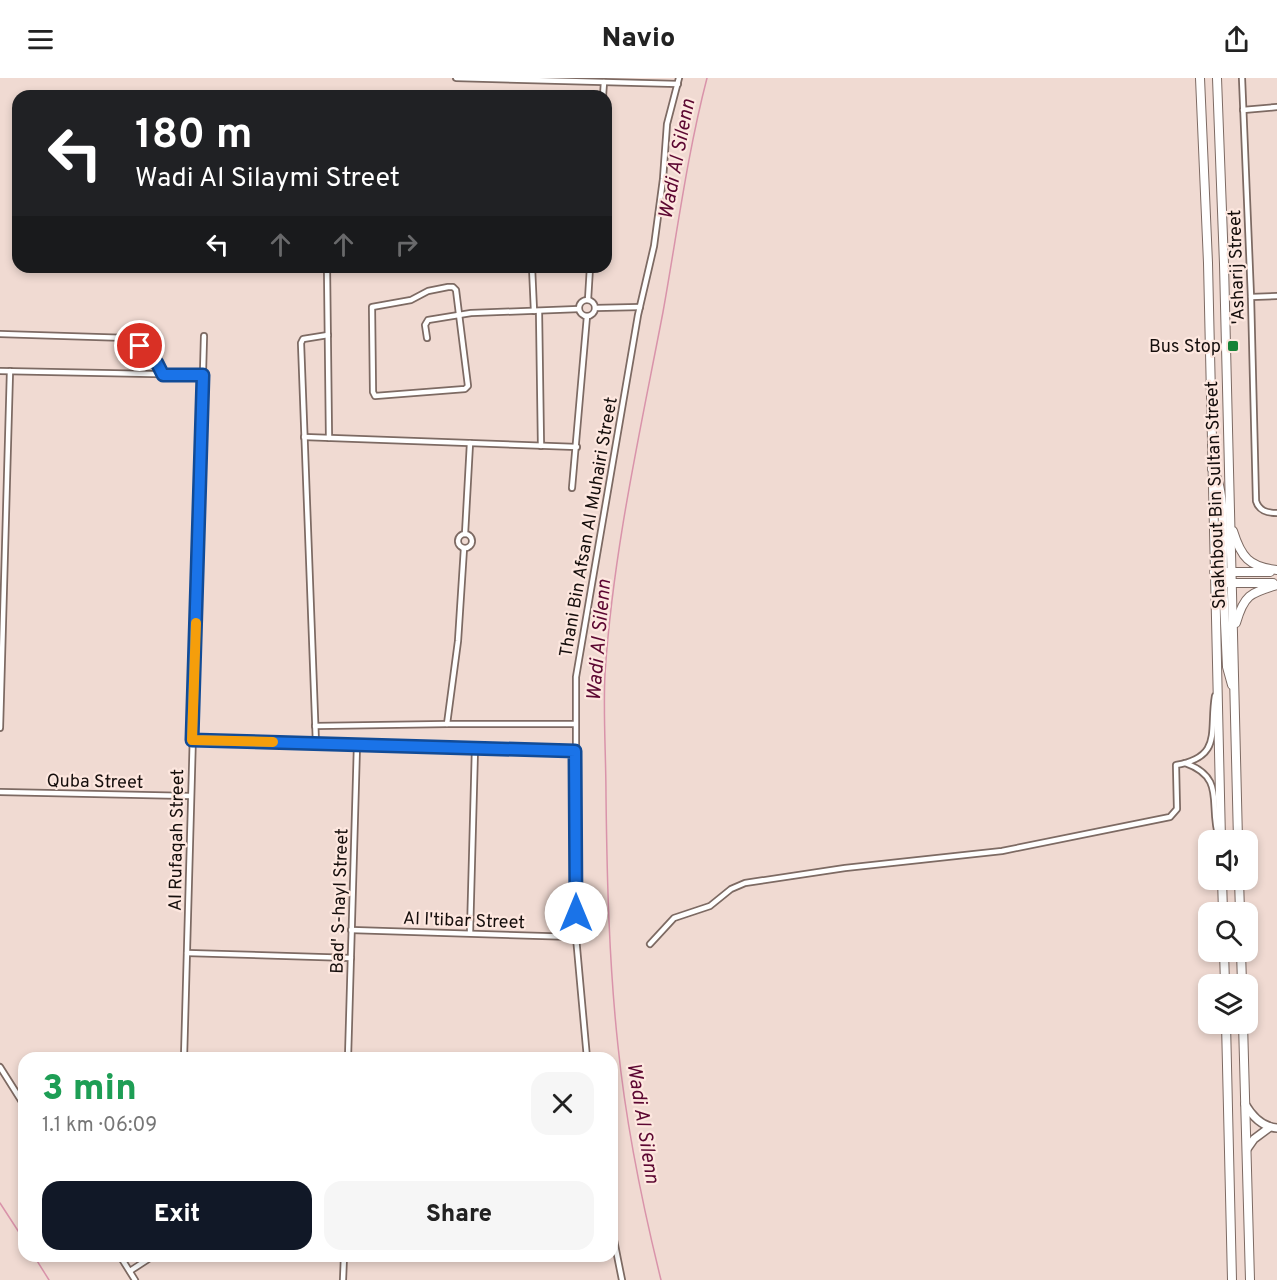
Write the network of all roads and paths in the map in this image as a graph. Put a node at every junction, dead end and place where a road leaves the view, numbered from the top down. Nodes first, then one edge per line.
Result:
1 (456, 78) edge
2 (1200, 78) edge
3 (1219, 78) edge
4 (1242, 78) edge
5 (678, 81) edge
6 (604, 82) junction
7 (603, 90) edge
8 (1277, 107) edge
9 (1244, 110) junction
10 (327, 273) edge
11 (533, 273) edge
12 (590, 273) edge
13 (1277, 296) edge
14 (1251, 297) junction
15 (588, 300) junction
16 (640, 307) junction
17 (595, 308) junction
18 (579, 309) junction
19 (536, 311) junction
20 (459, 314) junction
21 (587, 316) junction
22 (0, 334) edge
23 (204, 336) dead end
24 (328, 336) junction
25 (427, 338) dead end
26 (0, 370) edge
27 (10, 371) junction
28 (163, 375) junction
29 (203, 375) junction
30 (304, 437) junction
31 (329, 438) junction
32 (470, 443) junction
33 (541, 446) junction
34 (576, 447) junction
35 (572, 488) dead end
36 (1277, 513) edge
37 (1230, 519) junction
38 (465, 534) junction
39 (464, 548) junction
40 (1219, 572) junction
41 (1232, 572) junction
42 (1277, 572) edge
43 (1228, 583) junction
44 (1255, 583) junction
45 (1215, 584) junction
46 (1277, 584) edge
47 (1233, 630) junction
48 (1, 675) edge
49 (1217, 686) junction
50 (1234, 688) junction
51 (447, 724) junction
52 (575, 724) junction
53 (315, 726) junction
54 (0, 728) edge
55 (192, 740) junction
56 (316, 744) junction
57 (357, 745) junction
58 (475, 748) junction
59 (575, 751) junction
60 (1185, 763) junction
61 (0, 792) edge
62 (190, 796) junction
63 (1217, 830) edge
64 (1220, 830) edge
65 (1238, 830) edge
66 (351, 930) junction
67 (470, 933) junction
68 (576, 937) junction
69 (650, 944) dead end
70 (187, 953) junction
71 (351, 958) junction
72 (1226, 1034) edge
73 (1243, 1034) edge
74 (184, 1052) edge
75 (348, 1052) edge
76 (586, 1052) edge
77 (0, 1067) edge
78 (18, 1096) edge
79 (1245, 1104) junction
80 (1273, 1128) edge
81 (1247, 1149) junction
82 (618, 1260) edge
83 (124, 1262) edge
84 (144, 1262) edge
85 (344, 1262) edge
86 (130, 1271) junction
87 (135, 1280) edge
88 (343, 1280) edge
89 (622, 1280) edge
90 (1232, 1280) edge
91 (1250, 1280) edge

1 - 6 street
2 - 40 main road, Shakhbout Bin Sultan Street
3 - 37 main road, Shakhbout Bin Sultan Street
4 - 9 street, 'Asharij Street
5 - 6 street
5 - 16 street, Thani Bin Afsan Al Muhairi Street
6 - 7 street
8 - 9 street
9 - 14 street, 'Asharij Street
10 - 24 street
11 - 19 street
12 - 15 street
13 - 14 street
14 - 36 street, 'Asharij Street
15 - 17 street
15 - 18 street
16 - 17 street
16 - 52 street, Thani Bin Afsan Al Muhairi Street
17 - 21 street
18 - 19 street
18 - 21 street
19 - 20 street
19 - 33 street
20 - 20 street
20 - 25 street
21 - 34 street
22 - 28 street
23 - 29 street, Al Rufaqah Street
24 - 30 street
24 - 31 street
26 - 27 street
27 - 28 street
27 - 48 street
28 - 29 street
29 - 55 street, Al Rufaqah Street
30 - 31 street
30 - 53 street
31 - 32 street
32 - 33 street
32 - 38 street
33 - 34 street
34 - 35 street
37 - 41 main road, Shakhbout Bin Sultan Street
37 - 42 main road
38 - 39 street
38 - 39 street
39 - 51 street
40 - 41 main road
40 - 43 main road
40 - 45 main road, Shakhbout Bin Sultan Street
41 - 42 main road
41 - 43 main road, Shakhbout Bin Sultan Street
42 - 44 main road
43 - 44 main road
43 - 45 main road
43 - 47 main road, Shakhbout Bin Sultan Street
43 - 50 main road
44 - 46 main road
45 - 49 main road, Shakhbout Bin Sultan Street
46 - 47 main road
47 - 50 main road, Shakhbout Bin Sultan Street
48 - 54 street
49 - 60 street
49 - 64 main road, Shakhbout Bin Sultan Street
50 - 65 main road, Shakhbout Bin Sultan Street
51 - 52 street
51 - 53 street
52 - 59 street, Thani Bin Afsan Al Muhairi Street
53 - 56 street
55 - 56 street
55 - 62 street, Al Rufaqah Street
56 - 57 street
57 - 58 street
57 - 66 street, Bad' S-hayl Street
58 - 59 street
58 - 67 street
59 - 68 street, Thani Bin Afsan Al Muhairi Street
60 - 63 street
60 - 69 street
61 - 62 street, Quba Street
62 - 70 street, Al Rufaqah Street
66 - 67 street, Al I'tibar Street
66 - 71 street, Bad' S-hayl Street
67 - 68 street, Al I'tibar Street
68 - 76 street, Thani Bin Afsan Al Muhairi Street
70 - 71 street
70 - 74 street, Al Rufaqah Street
71 - 75 street, Bad' S-hayl Street
72 - 90 main road
73 - 79 main road
77 - 78 street
79 - 80 street
79 - 81 main road
80 - 81 street
81 - 91 main road
82 - 89 street
83 - 86 street
84 - 86 street
85 - 88 street
86 - 87 street

